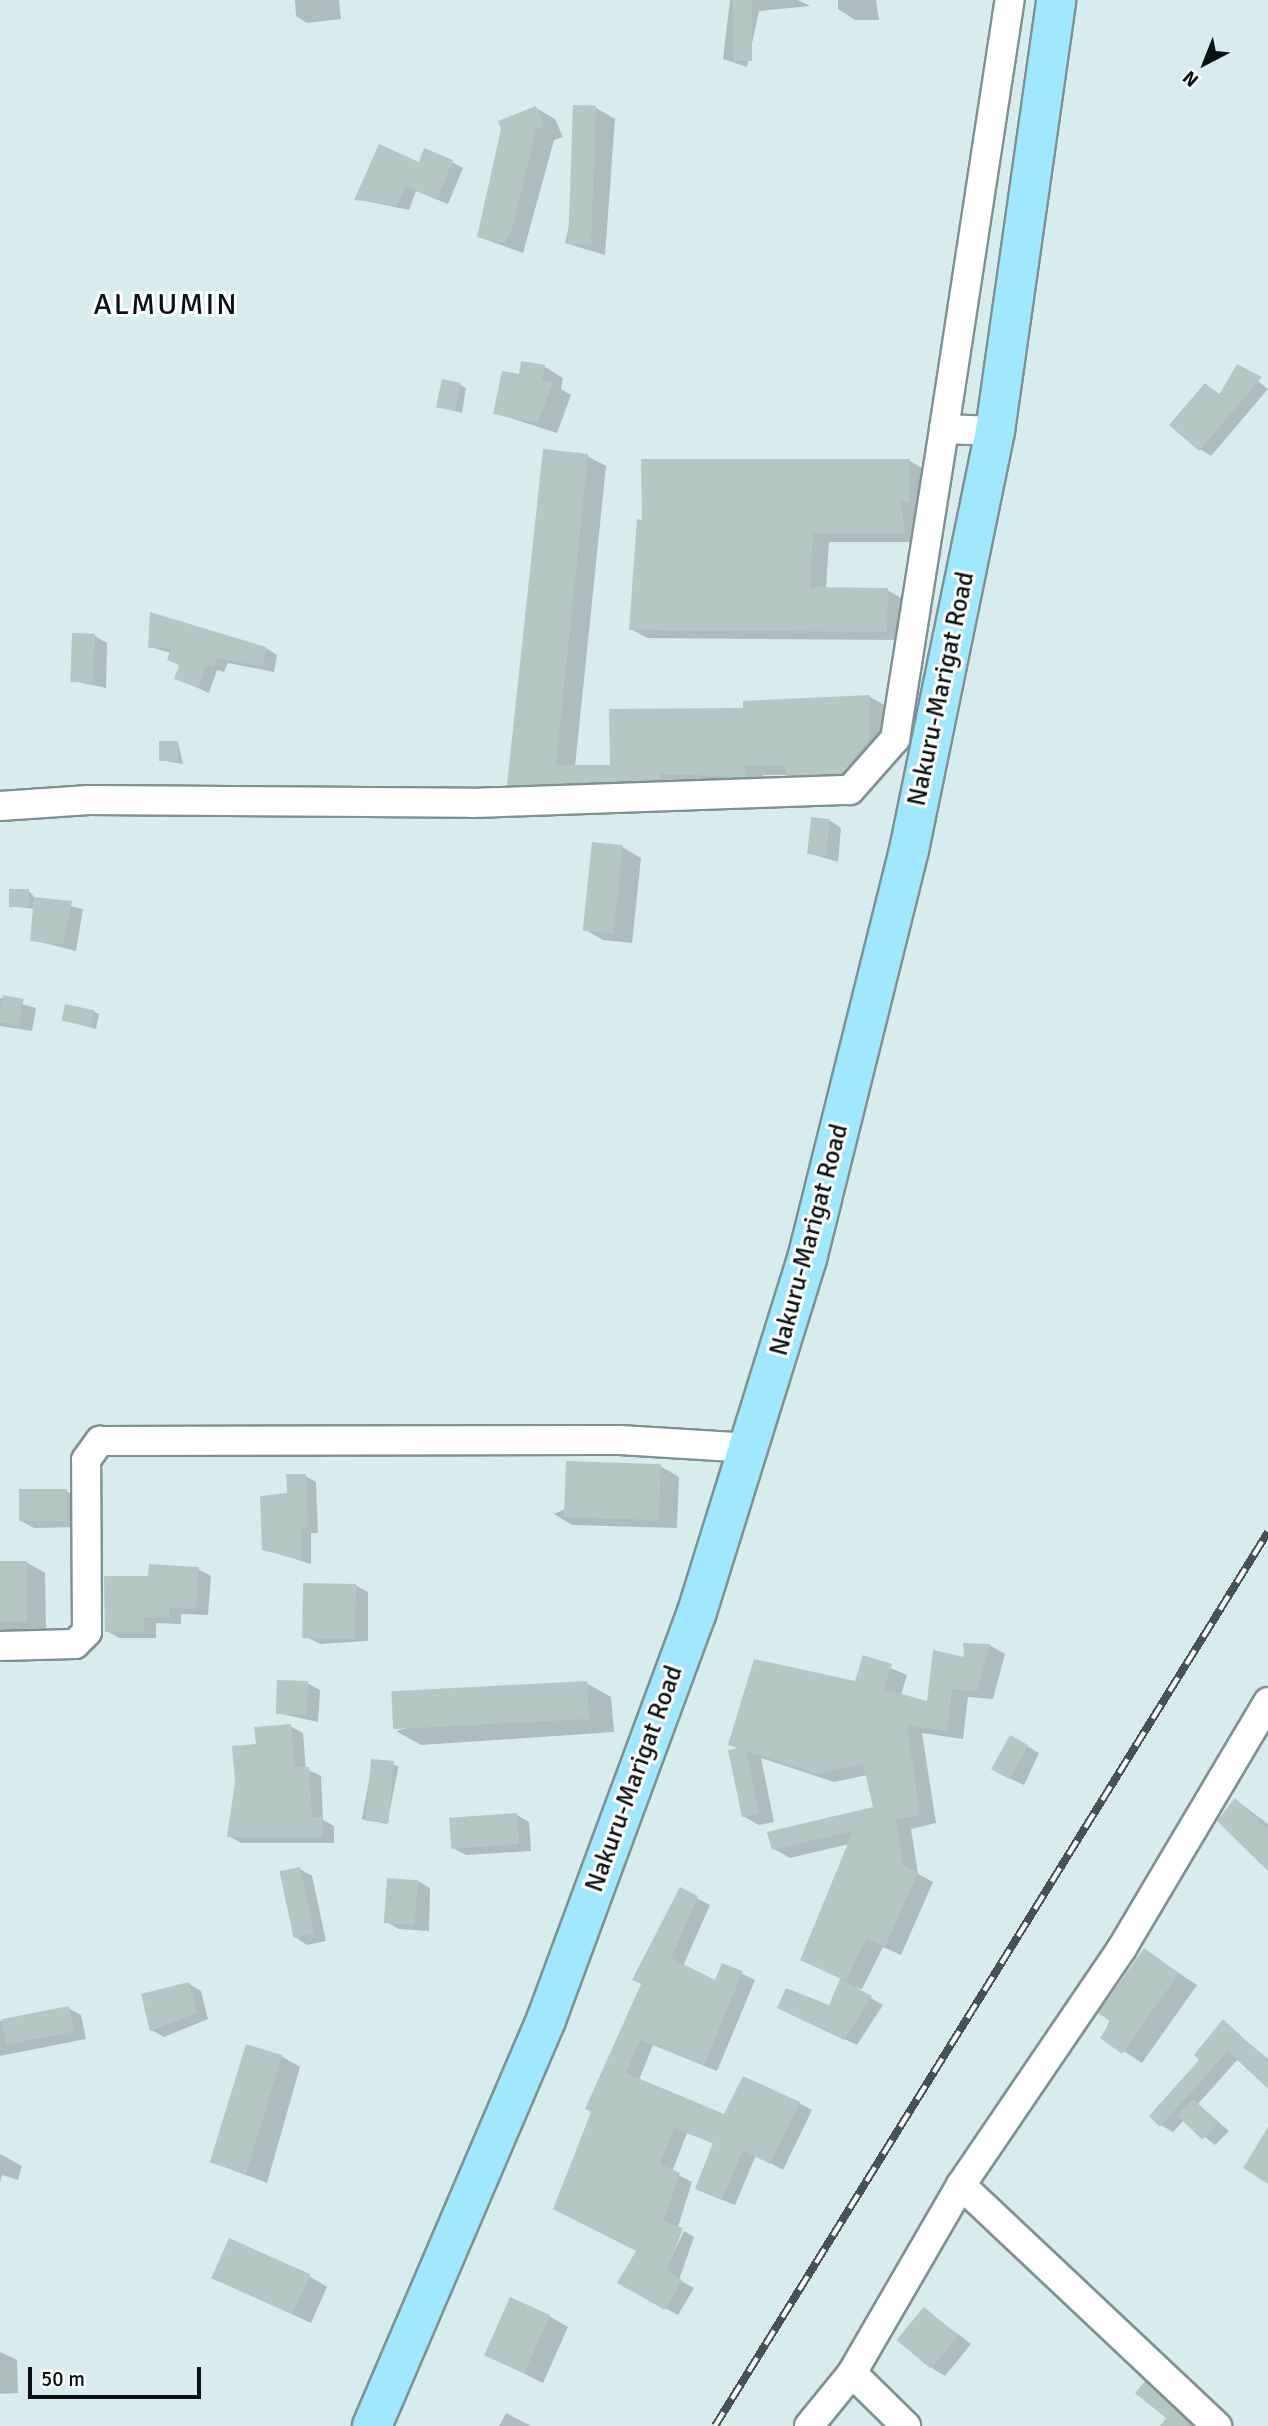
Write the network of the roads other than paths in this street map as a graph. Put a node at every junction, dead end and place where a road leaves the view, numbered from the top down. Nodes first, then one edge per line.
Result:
1 (1010, 0) edge
2 (1056, 0) edge
3 (944, 429) junction
4 (995, 431) junction
5 (0, 806) edge
6 (751, 1448) junction
7 (0, 1646) edge
8 (1268, 1702) edge
9 (961, 2185) junction
10 (852, 2373) junction
11 (379, 2423) edge
12 (809, 2426) edge
13 (906, 2426) edge
14 (1217, 2426) edge

1 - 3 street
2 - 4 main road, Nakuru-Marigat Road
3 - 4 street
3 - 5 street
4 - 6 main road, Nakuru-Marigat Road
6 - 7 street
6 - 11 main road, Nakuru-Marigat Road
8 - 9 street
9 - 10 street
9 - 14 street
10 - 12 street
10 - 13 street

